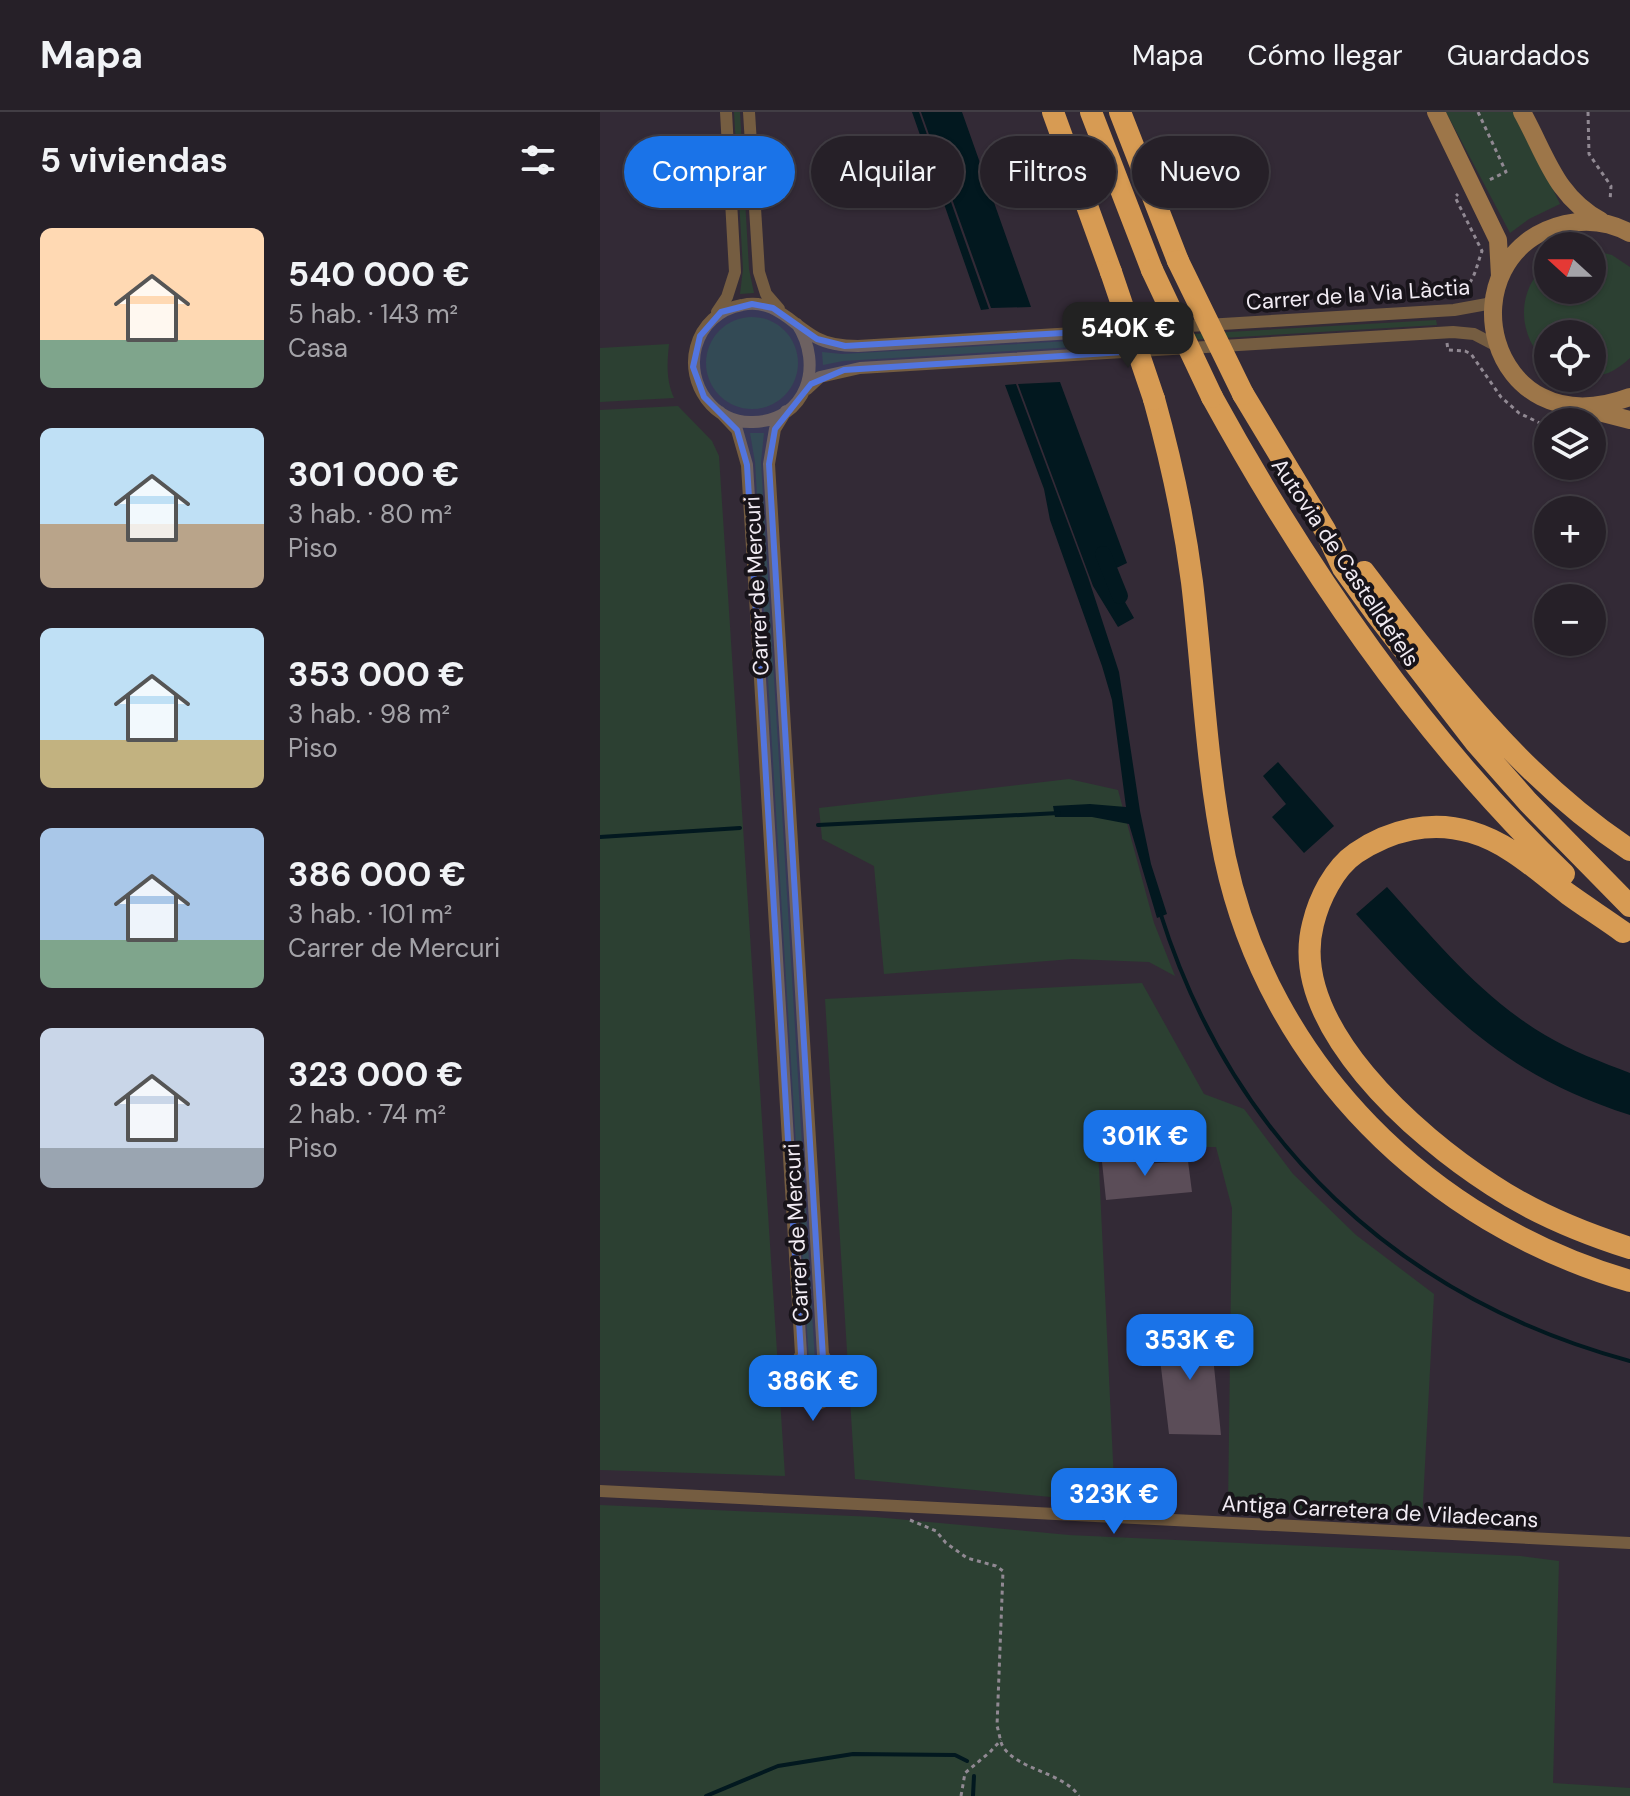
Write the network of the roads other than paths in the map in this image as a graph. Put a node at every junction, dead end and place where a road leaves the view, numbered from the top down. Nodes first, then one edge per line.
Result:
1 (726, 112) edge
2 (749, 112) edge
3 (1053, 112) edge
4 (1091, 112) edge
5 (1120, 112) edge
6 (1436, 112) edge
7 (1522, 112) edge
8 (1603, 223) junction
9 (1630, 233) edge
10 (1500, 276) junction
11 (1494, 298) junction
12 (784, 313) junction
13 (713, 318) junction
14 (797, 324) junction
15 (1497, 346) junction
16 (802, 394) junction
17 (1630, 397) edge
18 (1577, 408) joint
19 (786, 411) junction
20 (720, 412) junction
21 (1606, 415) edge
22 (1630, 420) edge
23 (1325, 530) junction
24 (1630, 850) edge
25 (1630, 906) edge
26 (1627, 935) edge
27 (1630, 1248) edge
28 (1630, 1281) edge
29 (600, 1491) edge
30 (1630, 1543) edge

1 - 13 street
2 - 12 street
3 - 28 highway, bridge
4 - 26 highway, Autovia de Castelldefels, bridge
5 - 23 highway, Autovia de Castelldefels, bridge
6 - 10 street
7 - 8 street
8 - 9 street
8 - 10 street
10 - 11 street
11 - 14 street, Carrer de la Via Làctia
11 - 15 street
12 - 13 street
12 - 14 street
13 - 20 street
14 - 16 street
15 - 16 street, Carrer de la Via Làctia
15 - 18 street
16 - 19 street
17 - 18 street
19 - 20 street
19 - 20 street, Carrer de Mercuri
21 - 22 street
23 - 24 highway
23 - 25 highway, Autovia de Castelldefels
26 - 27 highway
29 - 30 street, Antiga Carretera de Viladecans

